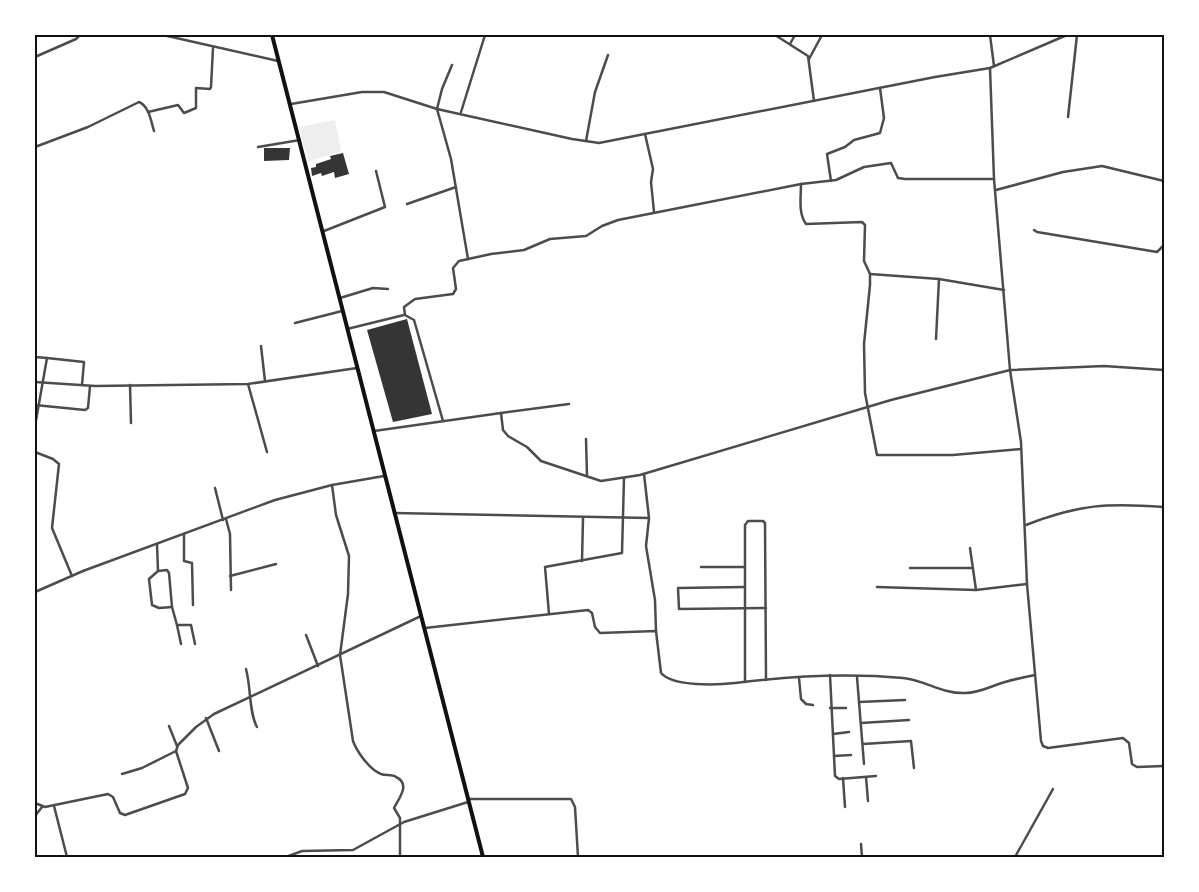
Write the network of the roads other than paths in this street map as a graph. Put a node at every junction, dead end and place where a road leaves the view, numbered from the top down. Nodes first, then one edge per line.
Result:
1 (80, 35) edge
2 (163, 35) edge
3 (272, 35) edge
4 (485, 35) edge
5 (775, 35) edge
6 (795, 35) edge
7 (822, 35) edge
8 (990, 35) edge
9 (1067, 35) edge
10 (1077, 35) edge
11 (790, 44) junction
12 (213, 48) junction
13 (608, 55) dead end
14 (35, 57) edge
15 (809, 59) junction
16 (280, 62) junction
17 (452, 65) dead end
18 (994, 66) junction
19 (990, 68) junction
20 (880, 88) junction
21 (814, 101) junction
22 (291, 104) junction
23 (437, 108) junction
24 (148, 112) junction
25 (460, 113) junction
26 (1068, 116) dead end
27 (154, 131) dead end
28 (645, 134) junction
29 (300, 140) junction
30 (586, 141) junction
31 (35, 147) edge
32 (258, 147) dead end
33 (376, 171) dead end
34 (994, 179) junction
35 (831, 181) junction
36 (1164, 181) edge
37 (802, 184) junction
38 (456, 187) junction
39 (996, 190) junction
40 (407, 204) dead end
41 (654, 212) junction
42 (1034, 230) dead end
43 (324, 231) junction
44 (1164, 245) edge
45 (468, 259) junction
46 (870, 274) junction
47 (939, 279) junction
48 (388, 289) dead end
49 (1004, 290) junction
50 (340, 298) junction
51 (343, 310) junction
52 (405, 315) junction
53 (295, 323) dead end
54 (347, 329) junction
55 (936, 339) dead end
56 (261, 346) dead end
57 (35, 357) edge
58 (47, 358) junction
59 (357, 368) junction
60 (1010, 370) junction
61 (1164, 370) edge
62 (265, 381) junction
63 (35, 382) edge
64 (43, 383) junction
65 (248, 384) junction
66 (82, 385) junction
67 (130, 385) junction
68 (90, 386) junction
69 (569, 404) dead end
70 (35, 405) edge
71 (39, 406) junction
72 (868, 408) junction
73 (502, 413) junction
74 (443, 422) junction
75 (131, 423) dead end
76 (35, 426) edge
77 (374, 431) junction
78 (586, 439) dead end
79 (1021, 449) junction
80 (35, 452) edge
81 (267, 452) dead end
82 (644, 474) junction
83 (384, 476) junction
84 (587, 476) junction
85 (624, 478) junction
86 (332, 485) junction
87 (215, 488) dead end
88 (1164, 507) edge
89 (394, 513) junction
90 (583, 517) junction
91 (624, 518) junction
92 (649, 518) junction
93 (224, 519) junction
94 (1026, 525) junction
95 (184, 534) junction
96 (156, 544) junction
97 (970, 548) dead end
98 (582, 561) junction
99 (276, 564) dead end
100 (701, 567) dead end
101 (745, 567) junction
102 (910, 568) dead end
103 (973, 568) junction
104 (158, 571) junction
105 (72, 576) junction
106 (230, 576) junction
107 (1027, 584) junction
108 (745, 587) junction
109 (876, 587) dead end
110 (232, 590) dead end
111 (976, 590) junction
112 (35, 592) edge
113 (193, 605) dead end
114 (172, 607) junction
115 (745, 608) junction
116 (766, 608) junction
117 (549, 614) junction
118 (421, 616) junction
119 (177, 624) junction
120 (424, 628) junction
121 (656, 631) junction
122 (306, 635) dead end
123 (181, 644) dead end
124 (195, 644) dead end
125 (340, 655) junction
126 (318, 666) junction
127 (246, 669) dead end
128 (830, 675) junction
129 (1035, 675) junction
130 (857, 677) junction
131 (799, 678) junction
132 (766, 680) junction
133 (745, 682) junction
134 (252, 696) junction
135 (905, 700) dead end
136 (859, 702) junction
137 (813, 705) dead end
138 (830, 708) junction
139 (846, 708) dead end
140 (206, 718) junction
141 (909, 720) dead end
142 (861, 723) junction
143 (169, 726) dead end
144 (257, 727) dead end
145 (849, 732) dead end
146 (832, 734) junction
147 (862, 744) junction
148 (177, 746) junction
149 (219, 750) dead end
150 (176, 751) junction
151 (851, 755) dead end
152 (834, 756) junction
153 (864, 764) dead end
154 (1164, 766) edge
155 (914, 768) dead end
156 (122, 774) dead end
157 (876, 776) dead end
158 (866, 777) junction
159 (843, 778) junction
160 (1053, 790) dead end
161 (468, 801) junction
162 (868, 801) dead end
163 (35, 803) edge
164 (54, 806) junction
165 (42, 807) junction
166 (844, 807) dead end
167 (35, 816) edge
168 (400, 824) junction
169 (861, 844) dead end
170 (67, 857) edge
171 (286, 857) edge
172 (400, 857) edge
173 (483, 857) edge
174 (578, 857) edge
175 (862, 857) edge
176 (1015, 857) edge

1 - 14 street
2 - 12 street
3 - 16 main road
4 - 25 street
5 - 11 street
6 - 11 street
7 - 15 street
8 - 18 street
9 - 18 street
10 - 26 street
11 - 15 street
12 - 16 street
12 - 24 street
13 - 30 street
15 - 21 street
16 - 22 main road
17 - 23 street
18 - 19 street
19 - 20 street
19 - 34 street
20 - 21 street
20 - 35 street
21 - 28 street
22 - 23 street
22 - 29 main road
23 - 25 street
23 - 38 street
24 - 27 street
24 - 31 street
25 - 30 street
28 - 30 street
28 - 41 street
29 - 32 street
29 - 43 main road
33 - 43 street
34 - 35 street
34 - 39 street
35 - 37 street
36 - 39 street
37 - 41 street
37 - 46 street
38 - 40 street
38 - 45 street
39 - 49 street
41 - 45 street
42 - 44 street
43 - 50 main road
45 - 52 street
46 - 47 street
46 - 72 street
47 - 49 street
47 - 55 street
48 - 50 street
49 - 60 street
50 - 51 main road
51 - 53 street
51 - 54 main road
52 - 54 street
52 - 74 street
54 - 59 main road
56 - 62 street
57 - 58 street
58 - 64 street
58 - 66 street
59 - 62 street
59 - 77 main road
60 - 61 street
60 - 72 street
60 - 79 street
62 - 65 street
63 - 64 street
64 - 66 street
64 - 71 street
65 - 67 street
65 - 81 street
66 - 68 street
67 - 68 street
67 - 75 street
68 - 71 street
69 - 73 street
70 - 71 street
71 - 76 street
72 - 79 street
72 - 82 street
73 - 74 street
73 - 84 street
74 - 77 street
77 - 83 main road
78 - 84 street
79 - 94 street
80 - 105 street
82 - 85 street
82 - 92 street
83 - 86 street
83 - 89 main road
84 - 85 street
85 - 91 street
86 - 93 street
86 - 125 street
87 - 93 street
88 - 94 street
89 - 90 street
89 - 118 main road
90 - 91 street
90 - 98 street
91 - 92 street
91 - 98 street
92 - 121 street
93 - 95 street
93 - 106 street
94 - 107 street
95 - 96 street
95 - 113 street
96 - 104 street
96 - 105 street
97 - 103 street
98 - 117 street
99 - 106 street
100 - 101 street
101 - 108 street
101 - 116 street
102 - 103 street
103 - 111 street
104 - 114 street
104 - 114 street
105 - 112 street
106 - 110 street
107 - 111 street
107 - 129 street
108 - 115 street
108 - 115 street
109 - 111 street
114 - 119 street
115 - 116 street
115 - 133 street
116 - 132 street
117 - 120 street
117 - 121 street
118 - 120 main road
118 - 125 street
119 - 123 street
119 - 124 street
120 - 161 main road
121 - 133 street
122 - 126 street
125 - 126 street
125 - 168 street
126 - 134 street
127 - 134 street
128 - 130 street
128 - 131 street
128 - 138 street
129 - 130 street
129 - 154 street
130 - 136 street
131 - 132 street
131 - 137 street
132 - 133 street
134 - 140 street
134 - 144 street
135 - 136 street
136 - 142 street
138 - 139 street
138 - 146 street
140 - 148 street
140 - 149 street
141 - 142 street
142 - 147 street
143 - 148 street
145 - 146 street
146 - 152 street
147 - 153 street
147 - 155 street
148 - 150 street
150 - 156 street
150 - 164 street
151 - 152 street
152 - 159 street
157 - 158 street
158 - 159 street
158 - 162 street
159 - 166 street
160 - 176 street
161 - 168 street
161 - 173 main road
161 - 174 street
163 - 165 street
164 - 165 street
164 - 170 street
165 - 167 street
168 - 171 street
168 - 172 street
169 - 175 street

